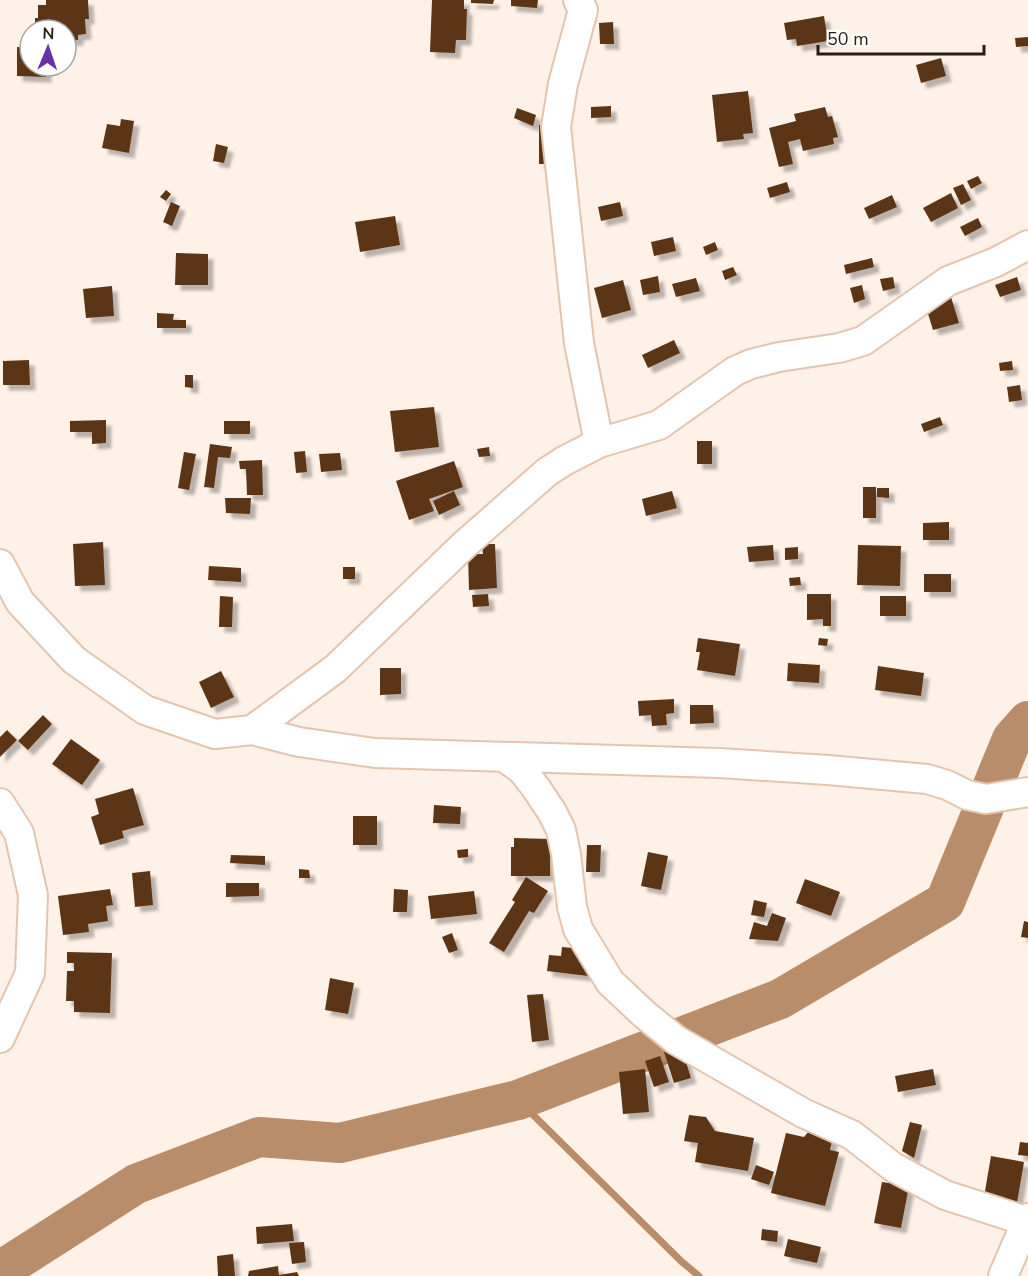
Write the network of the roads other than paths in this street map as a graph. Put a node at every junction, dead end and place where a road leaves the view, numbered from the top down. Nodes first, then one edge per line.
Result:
1 (578, 0) edge
2 (1028, 245) edge
3 (599, 443) junction
4 (0, 564) edge
5 (10, 602) edge
6 (252, 730) junction
7 (504, 757) junction
8 (1028, 792) edge
9 (0, 803) edge
10 (0, 1038) edge
11 (1027, 1219) edge
12 (1003, 1276) edge

1 - 3 street
2 - 3 street
3 - 6 street
4 - 5 street
5 - 6 street
6 - 7 street
7 - 8 street
7 - 11 street
9 - 10 street
11 - 12 street

